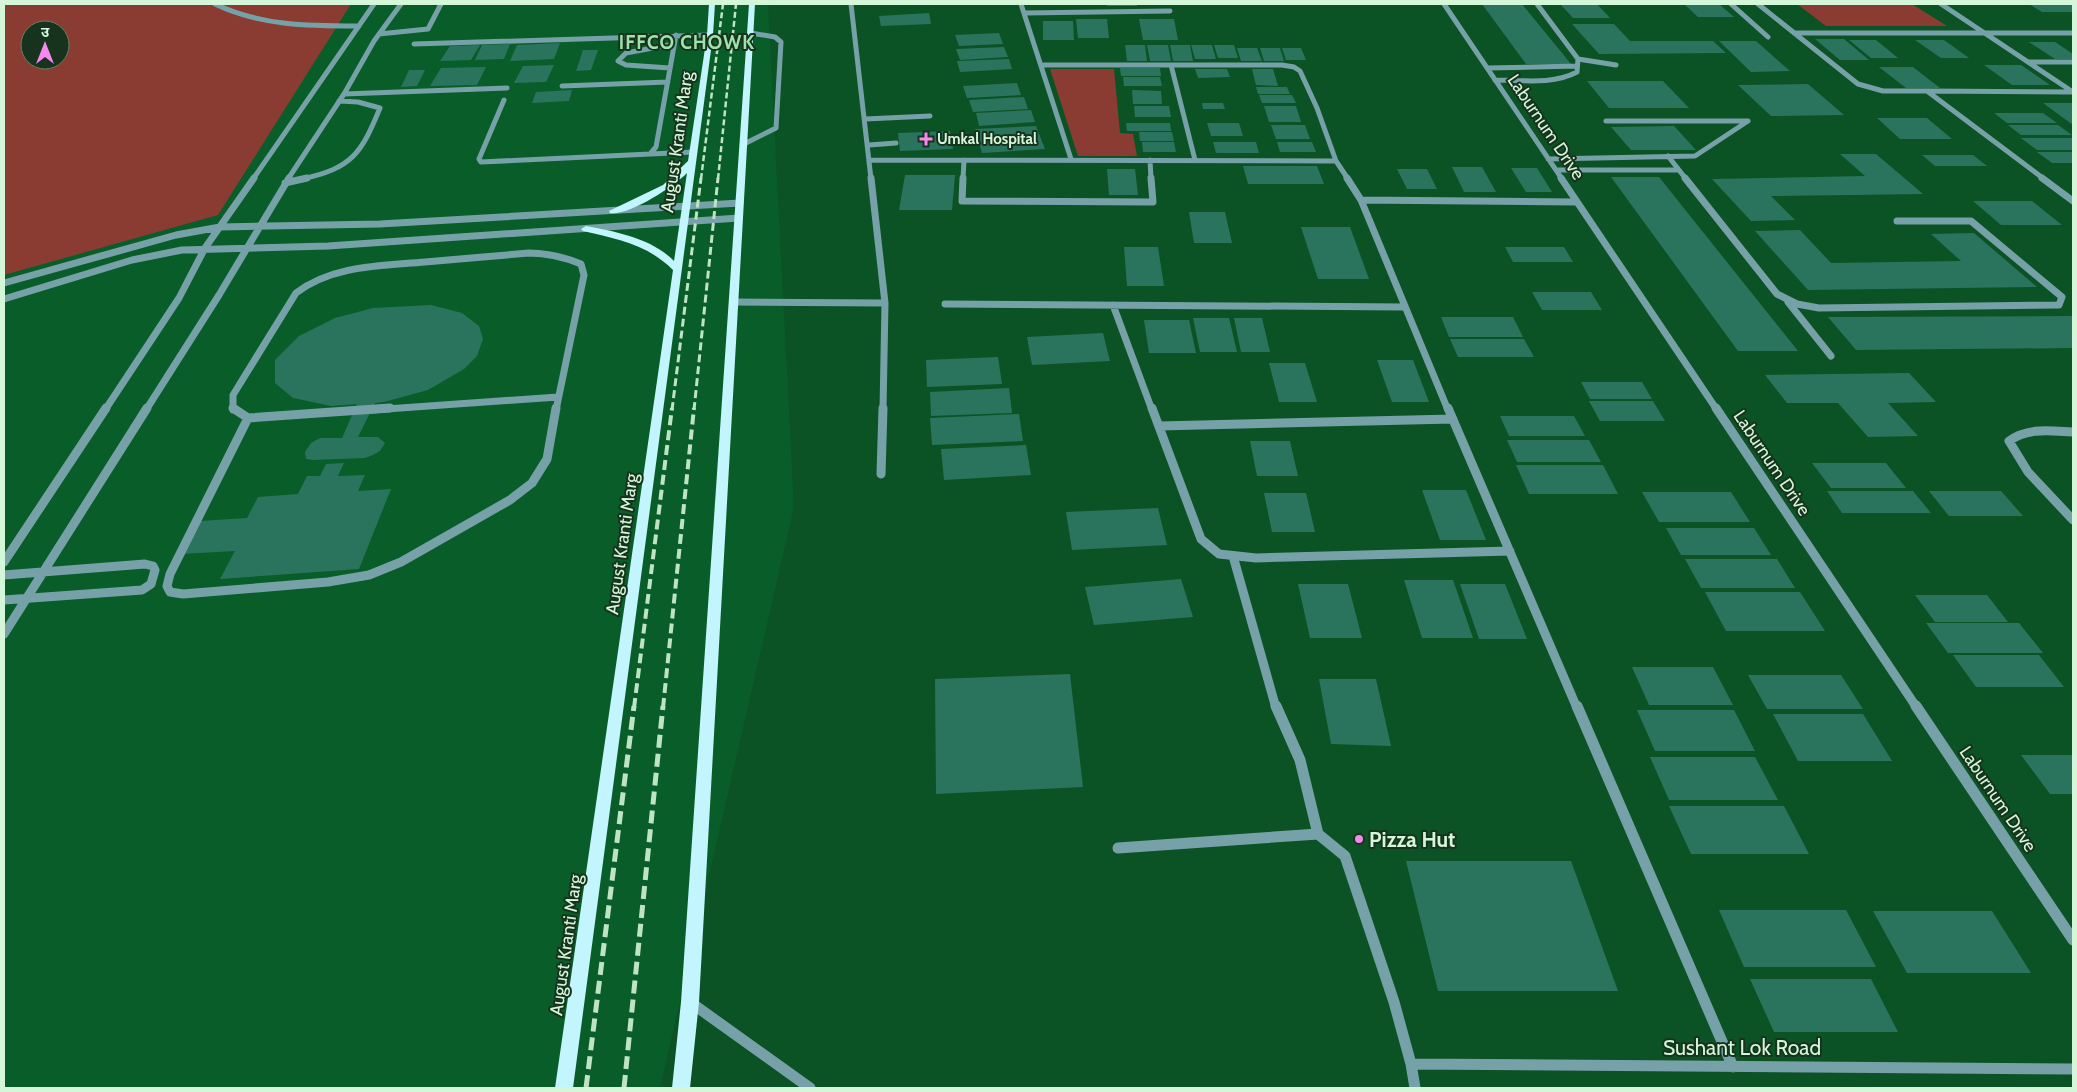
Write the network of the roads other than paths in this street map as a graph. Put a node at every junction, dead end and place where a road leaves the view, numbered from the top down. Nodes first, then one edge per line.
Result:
1 (215, 4) edge
2 (374, 4) edge
3 (401, 4) edge
4 (441, 4) edge
5 (712, 4) edge
6 (752, 4) edge
7 (851, 4) edge
8 (1021, 4) edge
9 (1444, 4) edge
10 (1538, 4) edge
11 (1731, 4) edge
12 (1758, 4) edge
13 (1941, 4) edge
14 (1170, 11) dead end
15 (1024, 14) junction
16 (359, 26) junction
17 (1987, 33) junction
18 (2073, 33) edge
19 (379, 34) junction
20 (710, 34) junction
21 (751, 34) junction
22 (1794, 34) junction
23 (676, 35) junction
24 (1768, 37) dead end
25 (414, 44) dead end
26 (674, 44) junction
27 (1578, 59) junction
28 (2028, 62) junction
29 (2073, 62) edge
30 (1041, 65) junction
31 (1171, 65) junction
32 (1616, 65) dead end
33 (1577, 66) junction
34 (670, 68) junction
35 (1487, 68) junction
36 (1495, 80) junction
37 (668, 82) junction
38 (562, 86) dead end
39 (507, 88) dead end
40 (1927, 91) junction
41 (2073, 92) edge
42 (344, 94) junction
43 (504, 100) dead end
44 (339, 101) junction
45 (930, 116) dead end
46 (865, 119) junction
47 (1606, 121) dead end
48 (896, 143) dead end
49 (744, 144) junction
50 (869, 145) junction
51 (650, 154) junction
52 (693, 156) junction
53 (1668, 156) junction
54 (1071, 159) junction
55 (1548, 159) junction
56 (870, 160) junction
57 (964, 160) junction
58 (1150, 160) junction
59 (1195, 160) junction
60 (1336, 161) junction
61 (1556, 170) junction
62 (1678, 170) junction
63 (285, 184) junction
64 (1361, 200) junction
65 (2073, 201) edge
66 (1576, 202) junction
67 (740, 203) junction
68 (686, 206) junction
69 (613, 211) junction
70 (739, 218) junction
71 (684, 221) junction
72 (1897, 221) dead end
73 (220, 227) junction
74 (260, 227) junction
75 (586, 228) junction
76 (248, 247) junction
77 (205, 248) junction
78 (677, 269) junction
79 (4, 283) edge
80 (4, 299) edge
81 (1787, 301) junction
82 (734, 302) junction
83 (885, 303) junction
84 (945, 304) dead end
85 (1113, 305) junction
86 (1404, 307) junction
87 (1831, 356) dead end
88 (558, 397) junction
89 (248, 418) junction
90 (1452, 419) junction
91 (1159, 426) junction
92 (2073, 432) edge
93 (881, 474) dead end
94 (2073, 520) edge
95 (1510, 551) junction
96 (1234, 556) junction
97 (4, 562) edge
98 (42, 573) junction
99 (170, 574) junction
100 (4, 575) edge
101 (154, 576) junction
102 (4, 600) edge
103 (25, 600) junction
104 (4, 634) edge
105 (1318, 834) junction
106 (1118, 848) dead end
107 (2073, 940) edge
108 (690, 1002) junction
109 (1411, 1064) junction
110 (1734, 1067) junction
111 (2073, 1069) edge
112 (564, 1088) edge
113 (680, 1088) edge
114 (810, 1088) edge
115 (1415, 1088) edge

1 - 16 street
2 - 16 street
3 - 19 street
4 - 19 street
5 - 20 main road, August Kranti Marg
6 - 21 main road
7 - 46 street
8 - 15 street
9 - 35 street, Laburnum Drive
10 - 27 street
11 - 24 street
12 - 22 street
13 - 17 street
14 - 15 street
15 - 30 street
16 - 73 street
17 - 18 street
17 - 22 street
17 - 28 street
19 - 42 street
20 - 23 street
20 - 52 main road, August Kranti Marg
21 - 49 main road
21 - 49 street
22 - 40 street
23 - 25 street
23 - 26 street
26 - 34 street
26 - 34 street
27 - 32 street
27 - 33 street
28 - 29 street
28 - 41 street
30 - 31 street
30 - 54 street
31 - 59 street
31 - 60 street
33 - 35 street
33 - 36 street
34 - 37 street
35 - 36 street, Laburnum Drive
36 - 55 street, Laburnum Drive
37 - 38 street
37 - 51 street
39 - 42 street
40 - 41 street
40 - 65 street
42 - 44 street
43 - 51 street
44 - 63 street
44 - 63 street
45 - 46 street
46 - 50 street
47 - 53 street
48 - 50 street
49 - 67 main road
50 - 56 street
51 - 52 street
52 - 68 main road, August Kranti Marg
52 - 69 main road
53 - 55 street
53 - 62 street
54 - 57 street
54 - 58 street
55 - 61 street, Laburnum Drive
56 - 57 street
56 - 83 street
57 - 58 street
58 - 59 street
59 - 60 street
60 - 64 street
61 - 62 street
61 - 66 street, Laburnum Drive
62 - 81 street
63 - 74 street
64 - 66 street
64 - 86 street
66 - 107 street, Laburnum Drive
67 - 68 street
67 - 70 main road
68 - 69 street
68 - 71 main road, August Kranti Marg
69 - 74 street
70 - 71 street
70 - 82 main road
71 - 75 street
71 - 78 main road, August Kranti Marg
72 - 81 street
73 - 74 street
73 - 77 street
73 - 79 street
74 - 76 street
75 - 76 street
75 - 78 main road
76 - 77 street
76 - 98 street
77 - 80 street
77 - 97 street
78 - 112 main road, August Kranti Marg
81 - 87 street
82 - 83 street
82 - 108 main road
83 - 93 street
84 - 85 street
85 - 86 street
85 - 91 street
86 - 90 street
88 - 89 street
88 - 89 street
88 - 99 street
89 - 99 street
90 - 91 street
90 - 95 street
91 - 96 street
92 - 94 street
95 - 96 street
95 - 110 street
96 - 105 street
98 - 100 street
98 - 101 street
98 - 103 street
99 - 101 street
101 - 103 street
102 - 103 street
103 - 104 street
105 - 106 street
105 - 109 street
108 - 113 main road
108 - 114 street
109 - 110 street, Sushant Lok Road
109 - 115 street
110 - 111 street, Sushant Lok Road

